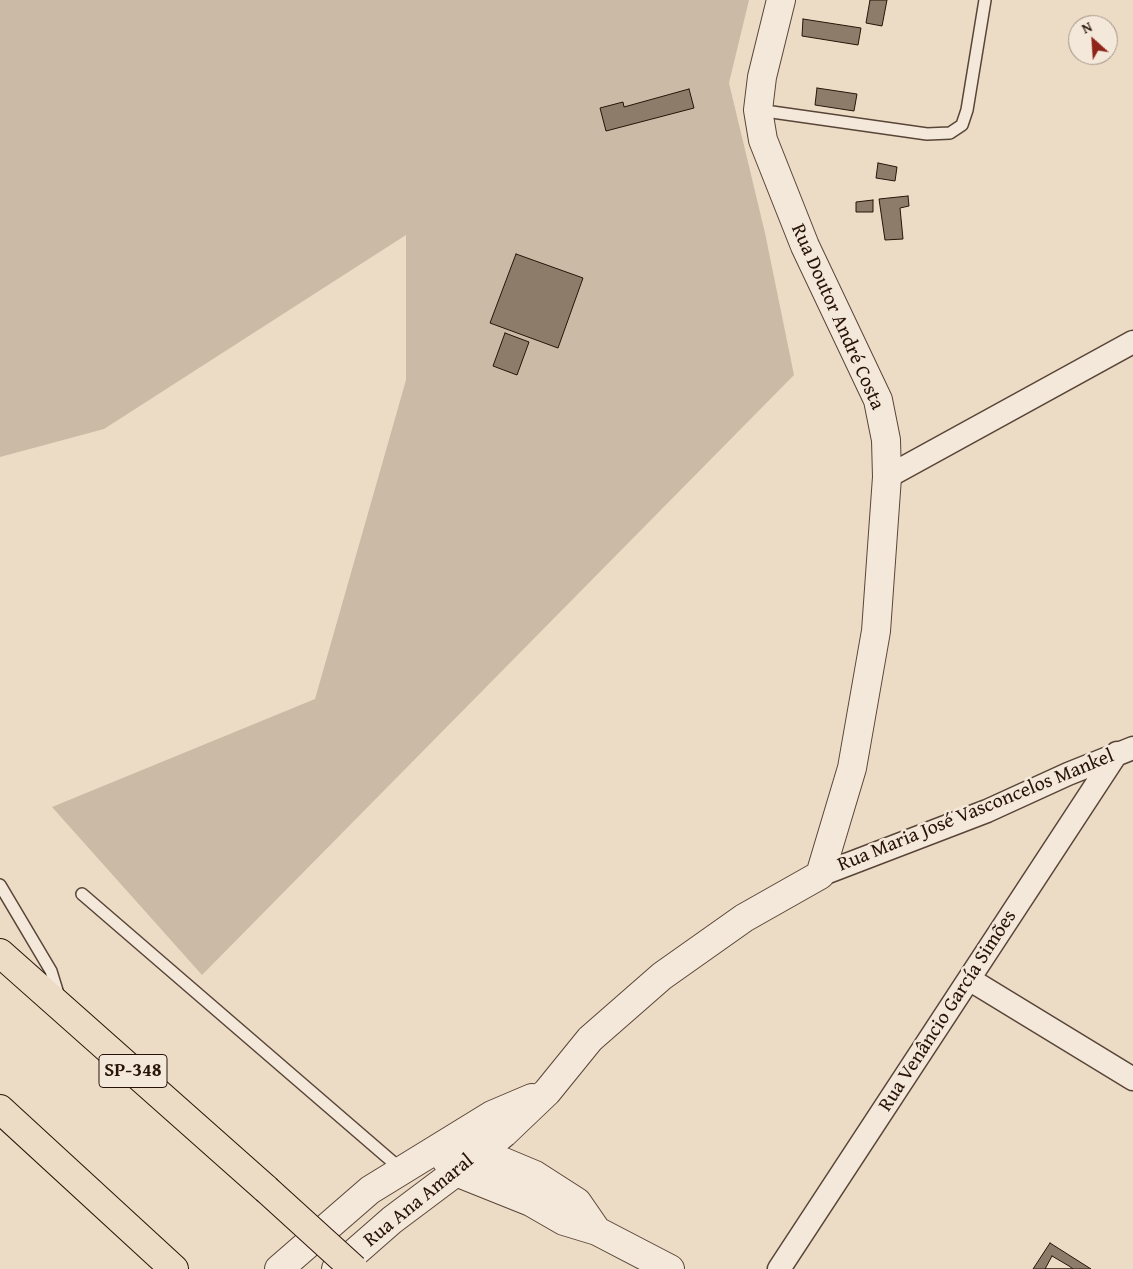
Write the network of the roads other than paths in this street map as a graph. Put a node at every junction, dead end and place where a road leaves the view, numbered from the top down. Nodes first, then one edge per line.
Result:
1 (782, 0) edge
2 (985, 0) edge
3 (758, 110) junction
4 (1133, 342) edge
5 (888, 477) junction
6 (1125, 750) edge
7 (820, 875) junction
8 (0, 885) edge
9 (82, 894) dead end
10 (0, 953) edge
11 (969, 979) junction
12 (62, 1008) junction
13 (1133, 1079) edge
14 (0, 1110) edge
15 (470, 1143) junction
16 (436, 1150) junction
17 (402, 1170) junction
18 (456, 1172) junction
19 (597, 1231) junction
20 (172, 1267) edge
21 (278, 1269) edge
22 (336, 1269) edge
23 (354, 1269) edge
24 (670, 1269) edge
25 (779, 1269) edge

1 - 3 street, Rua Doutor André Costa
2 - 3 lane
3 - 5 street, Rua Doutor André Costa
4 - 5 street
5 - 7 street, Rua Doutor André Costa
6 - 7 street, Rua Maria José Vasconcelos Mankel
6 - 11 street, Rua Venâncio García Simões
7 - 15 street
8 - 12 lane
9 - 17 lane
10 - 12 highway, SP-348
11 - 13 street
11 - 25 street, Rua Venâncio García Simões
12 - 23 highway, SP-348, bridge
14 - 20 highway
15 - 16 street, Rua Ana Amaral
15 - 18 street, Rua Ana Amaral
15 - 19 street
16 - 17 street, Rua Ana Amaral
16 - 18 street
17 - 21 street, Rua Ana Amaral
18 - 19 street
18 - 22 street, Rua Ana Amaral
19 - 24 street

